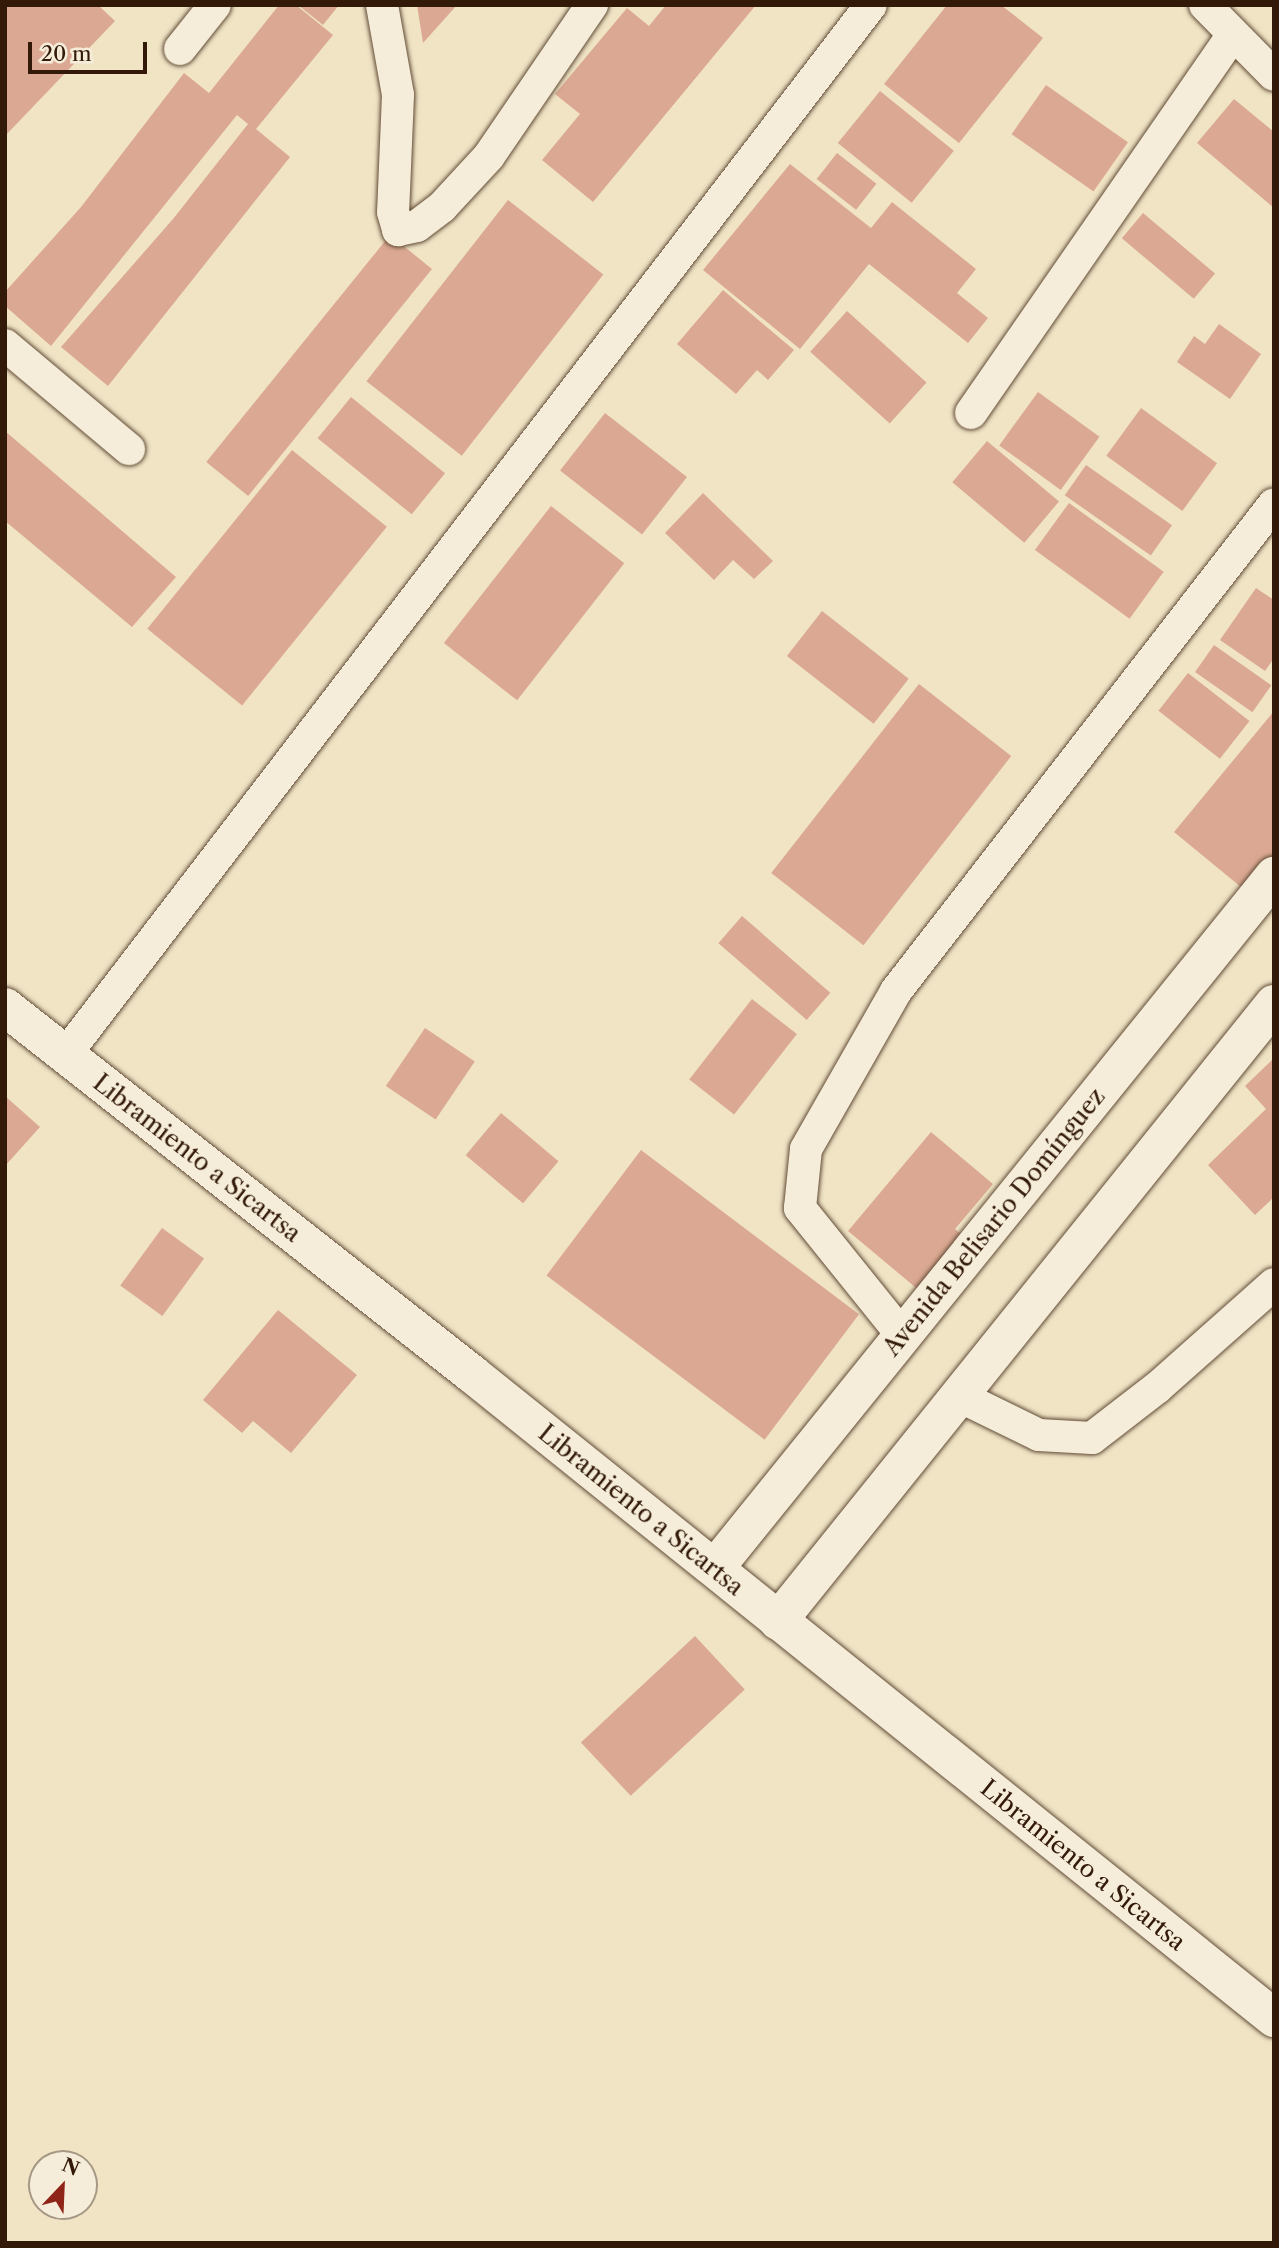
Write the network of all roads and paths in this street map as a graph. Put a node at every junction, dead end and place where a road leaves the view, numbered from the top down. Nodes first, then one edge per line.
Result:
1 (215, 5) edge
2 (382, 5) edge
3 (592, 5) edge
4 (871, 5) edge
5 (1205, 5) edge
6 (1233, 36) junction
7 (180, 49) dead end
8 (1274, 75) edge
9 (5, 345) edge
10 (971, 413) dead end
11 (129, 449) dead end
12 (1274, 504) edge
13 (1274, 876) edge
14 (1274, 1004) edge
15 (5, 1007) edge
16 (66, 1054) junction
17 (1274, 1284) edge
18 (902, 1335) junction
19 (959, 1396) junction
20 (715, 1568) junction
21 (778, 1621) junction
22 (1274, 2018) edge

1 - 7 street
2 - 3 street
4 - 16 street
5 - 6 street
6 - 8 street
6 - 10 street
9 - 11 street
12 - 18 street
13 - 18 street, Avenida Belisario Domínguez
14 - 19 street
15 - 16 street, Libramiento a Sicartsa
16 - 20 street, Libramiento a Sicartsa
17 - 19 street
18 - 20 street, Avenida Belisario Domínguez
19 - 21 street
20 - 21 street, Libramiento a Sicartsa
21 - 22 street, Libramiento a Sicartsa

